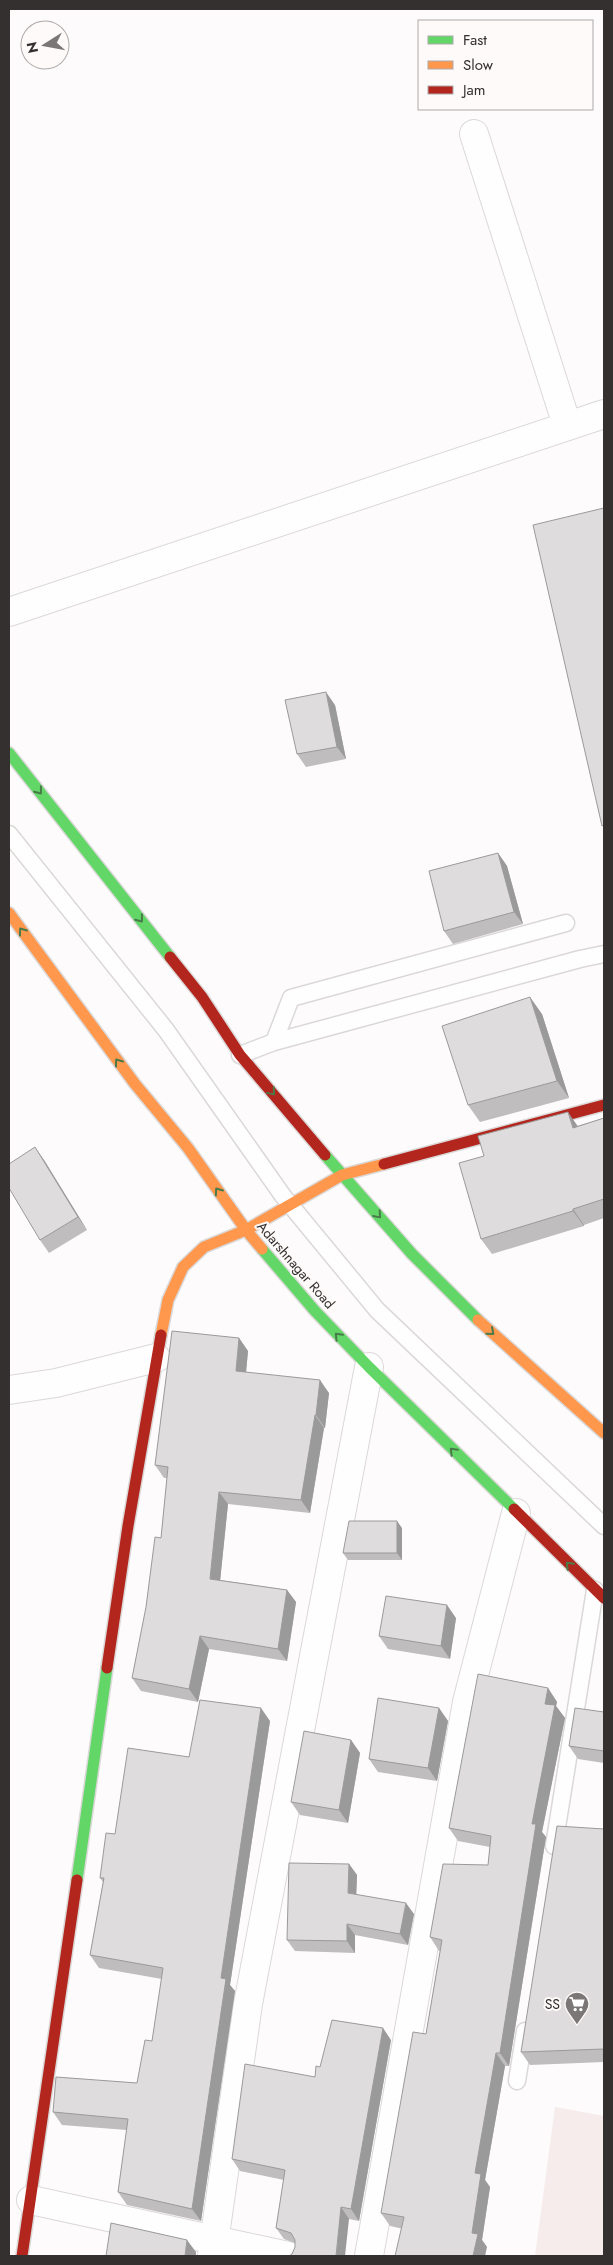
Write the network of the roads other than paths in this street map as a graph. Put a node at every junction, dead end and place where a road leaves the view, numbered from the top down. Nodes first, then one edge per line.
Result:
1 (474, 134) dead end
2 (604, 414) edge
3 (566, 425) junction
4 (9, 612) edge
5 (9, 753) edge
6 (9, 834) edge
7 (9, 913) edge
8 (566, 923) dead end
9 (604, 954) edge
10 (274, 1042) junction
11 (240, 1055) junction
12 (604, 1105) edge
13 (342, 1174) junction
14 (290, 1205) junction
15 (246, 1230) junction
16 (156, 1358) junction
17 (369, 1367) junction
18 (9, 1390) edge
19 (604, 1433) edge
20 (516, 1513) junction
21 (604, 1526) edge
22 (600, 1594) edge
23 (551, 1865) edge
24 (528, 2012) edge
25 (517, 2081) dead end
26 (31, 2200) junction
27 (213, 2248) edge
28 (22, 2256) edge
29 (288, 2256) edge
30 (369, 2256) edge

1 - 3 street
2 - 3 street
3 - 4 street
5 -> 11 main road
6 - 14 lane
15 -> 7 main road, Adarshnagar Road
8 - 10 lane
9 - 10 lane
10 - 11 lane
11 -> 13 main road
12 - 13 main road
13 - 14 main road
13 -> 19 main road
14 - 15 main road
14 - 21 lane
15 - 16 main road
17 -> 15 main road, Adarshnagar Road
16 - 18 street
16 - 26 main road
20 -> 17 main road, Adarshnagar Road
17 - 27 street
22 -> 20 main road, Adarshnagar Road
20 - 30 street
22 - 23 lane
24 - 25 lane
26 - 27 street
26 - 28 main road
27 - 29 street

